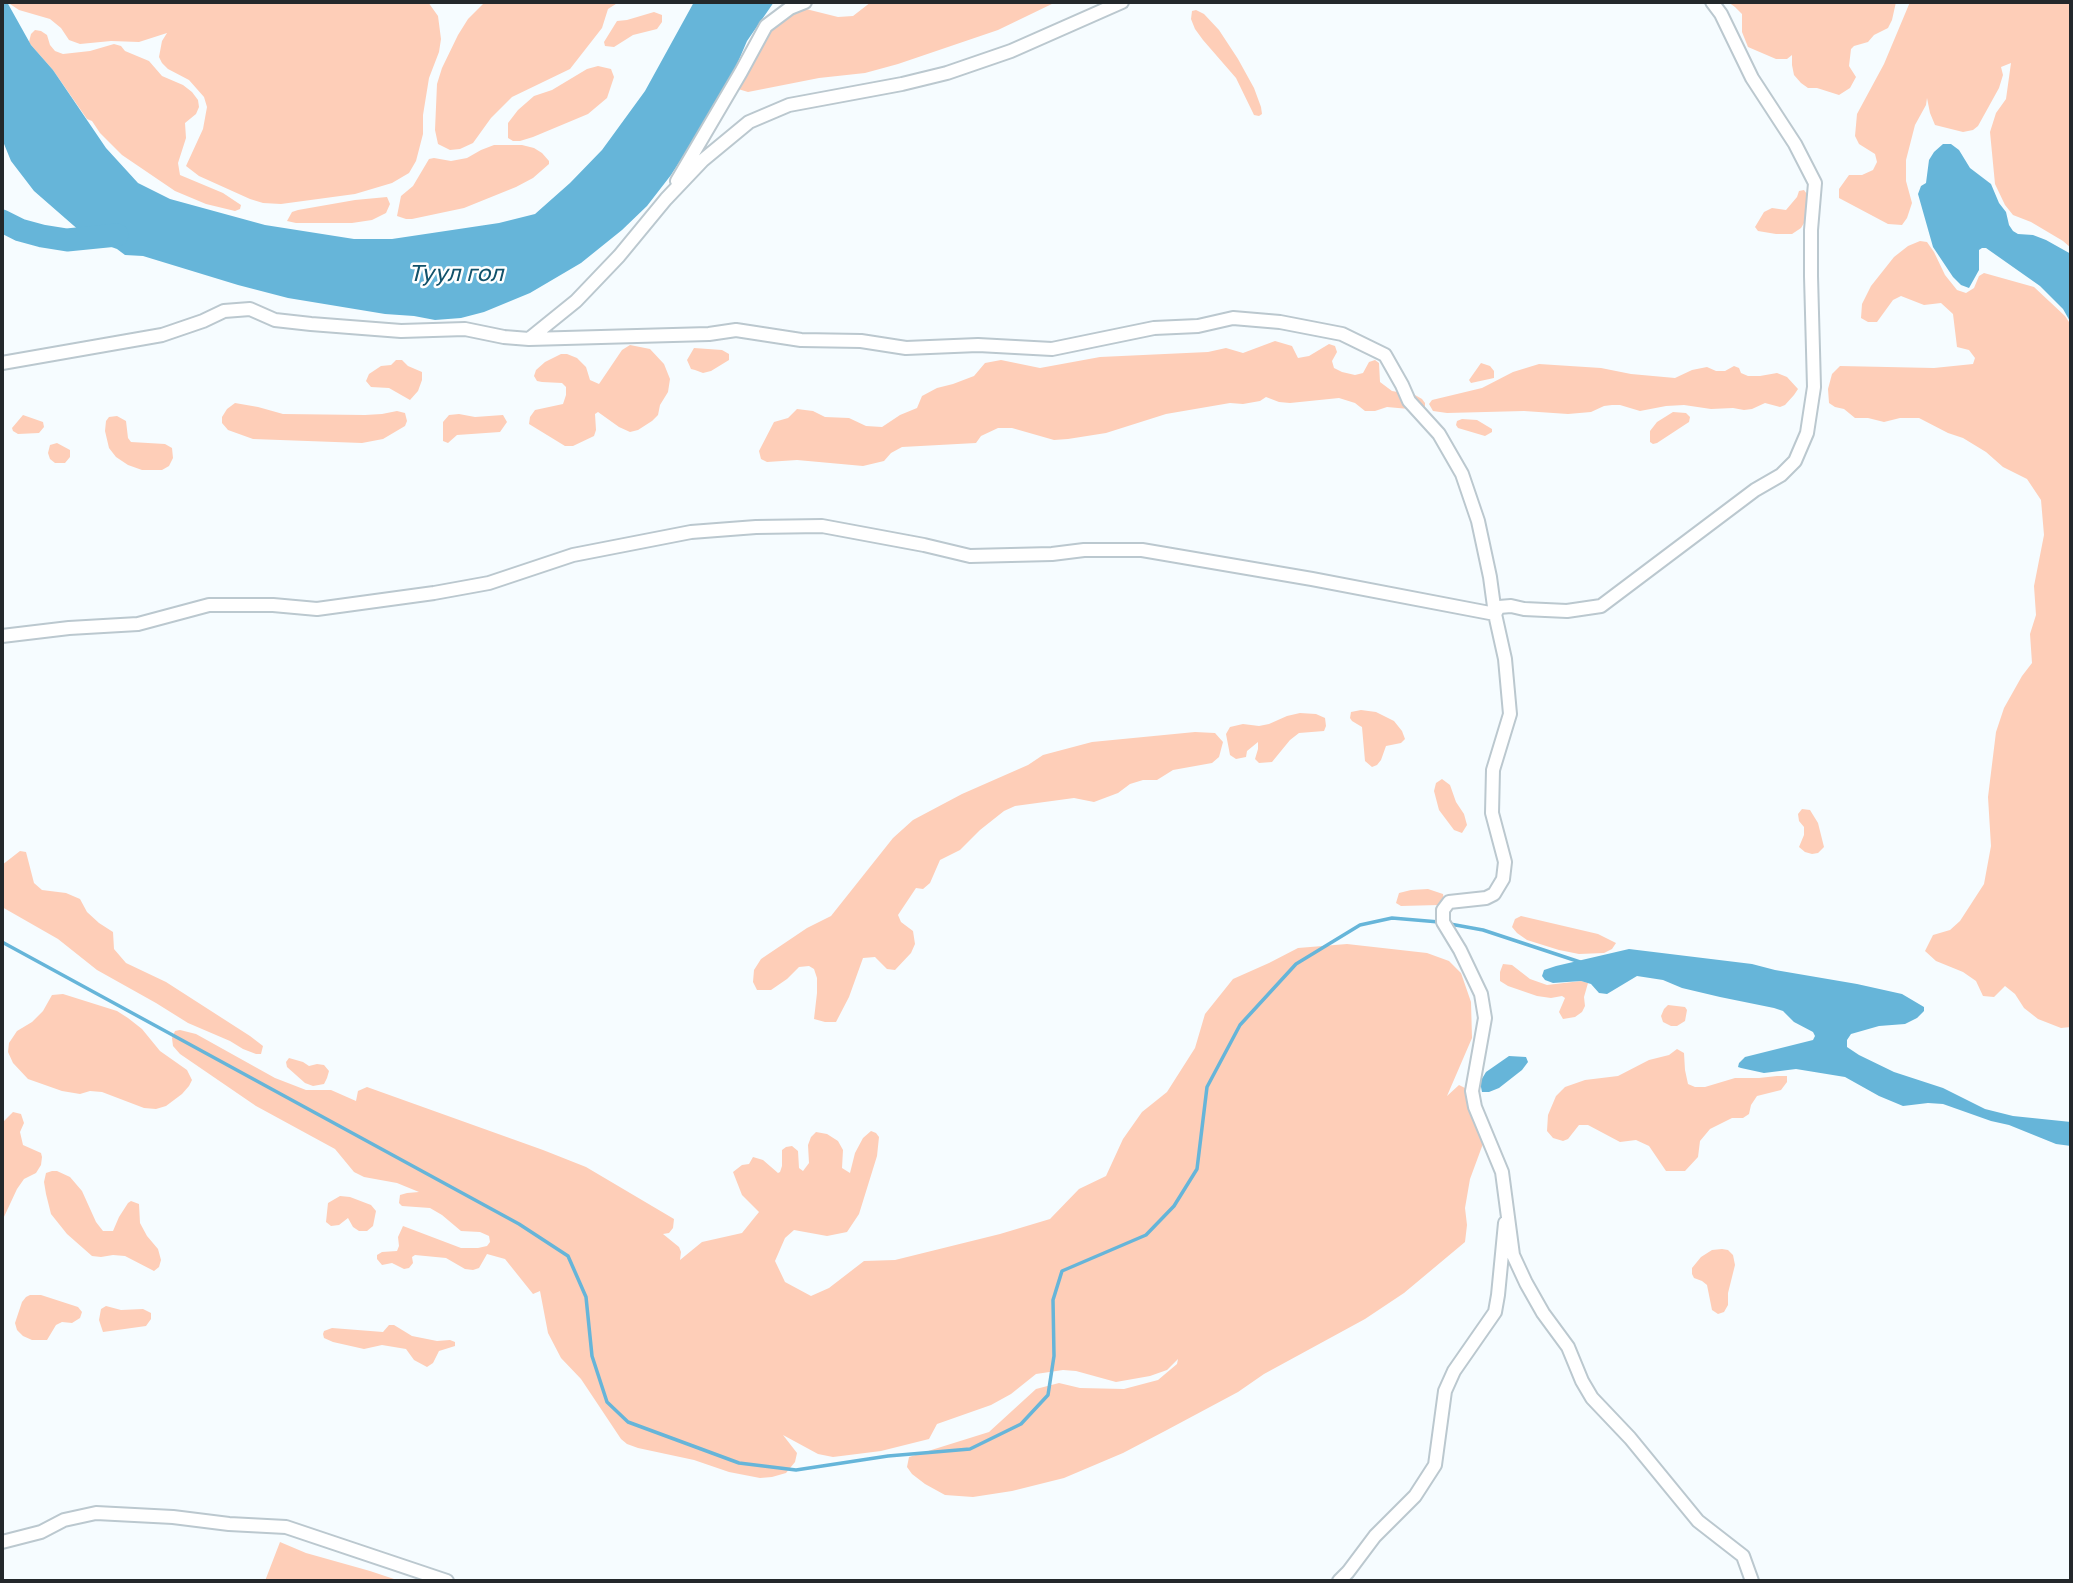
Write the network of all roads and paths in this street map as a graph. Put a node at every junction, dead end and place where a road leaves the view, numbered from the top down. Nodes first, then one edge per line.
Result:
1 (805, 2) edge
2 (1122, 2) edge
3 (1712, 2) edge
4 (666, 199) junction
5 (529, 339) junction
6 (2, 363) edge
7 (1495, 614) junction
8 (2, 636) edge
9 (1507, 1208) junction
10 (2, 1542) edge
11 (447, 1581) edge
12 (1339, 1581) edge
13 (1752, 1581) edge

1 - 4 street
2 - 4 street
3 - 7 street
4 - 5 street
5 - 6 street
5 - 7 street
7 - 8 street
7 - 9 street
9 - 12 street
9 - 13 street
10 - 11 street

